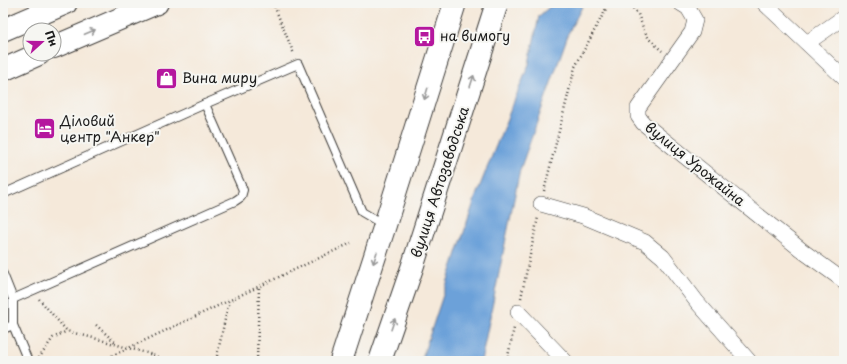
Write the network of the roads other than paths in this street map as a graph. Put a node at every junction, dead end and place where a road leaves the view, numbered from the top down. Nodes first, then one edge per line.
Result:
1 (66, 3) edge
2 (157, 3) edge
3 (455, 3) edge
4 (497, 3) edge
5 (680, 3) edge
6 (764, 3) edge
7 (844, 17) edge
8 (3, 30) edge
9 (807, 43) junction
10 (62, 45) edge
11 (22, 62) edge
12 (3, 70) edge
13 (844, 78) edge
14 (205, 104) junction
15 (3, 194) edge
16 (540, 204) road end
17 (385, 225) junction
18 (3, 274) edge
19 (844, 280) edge
20 (13, 299) junction
21 (518, 312) road end
22 (13, 325) junction
23 (3, 329) edge
24 (28, 361) edge
25 (341, 361) edge
26 (380, 361) edge
27 (565, 361) edge
28 (749, 361) edge

1 - 8 main road
10 -> 2 main road
3 -> 17 main road
26 -> 4 main road, вулиця Автозаводська
5 - 19 street, вулиця Урожайна
6 - 9 street
7 - 9 street
9 - 13 street
11 - 12 main road
14 - 15 lane
14 - 17 lane
14 - 20 lane
16 - 28 street
17 -> 25 main road
18 - 20 lane
20 - 22 lane
21 - 27 street
22 - 23 lane
22 - 24 lane

